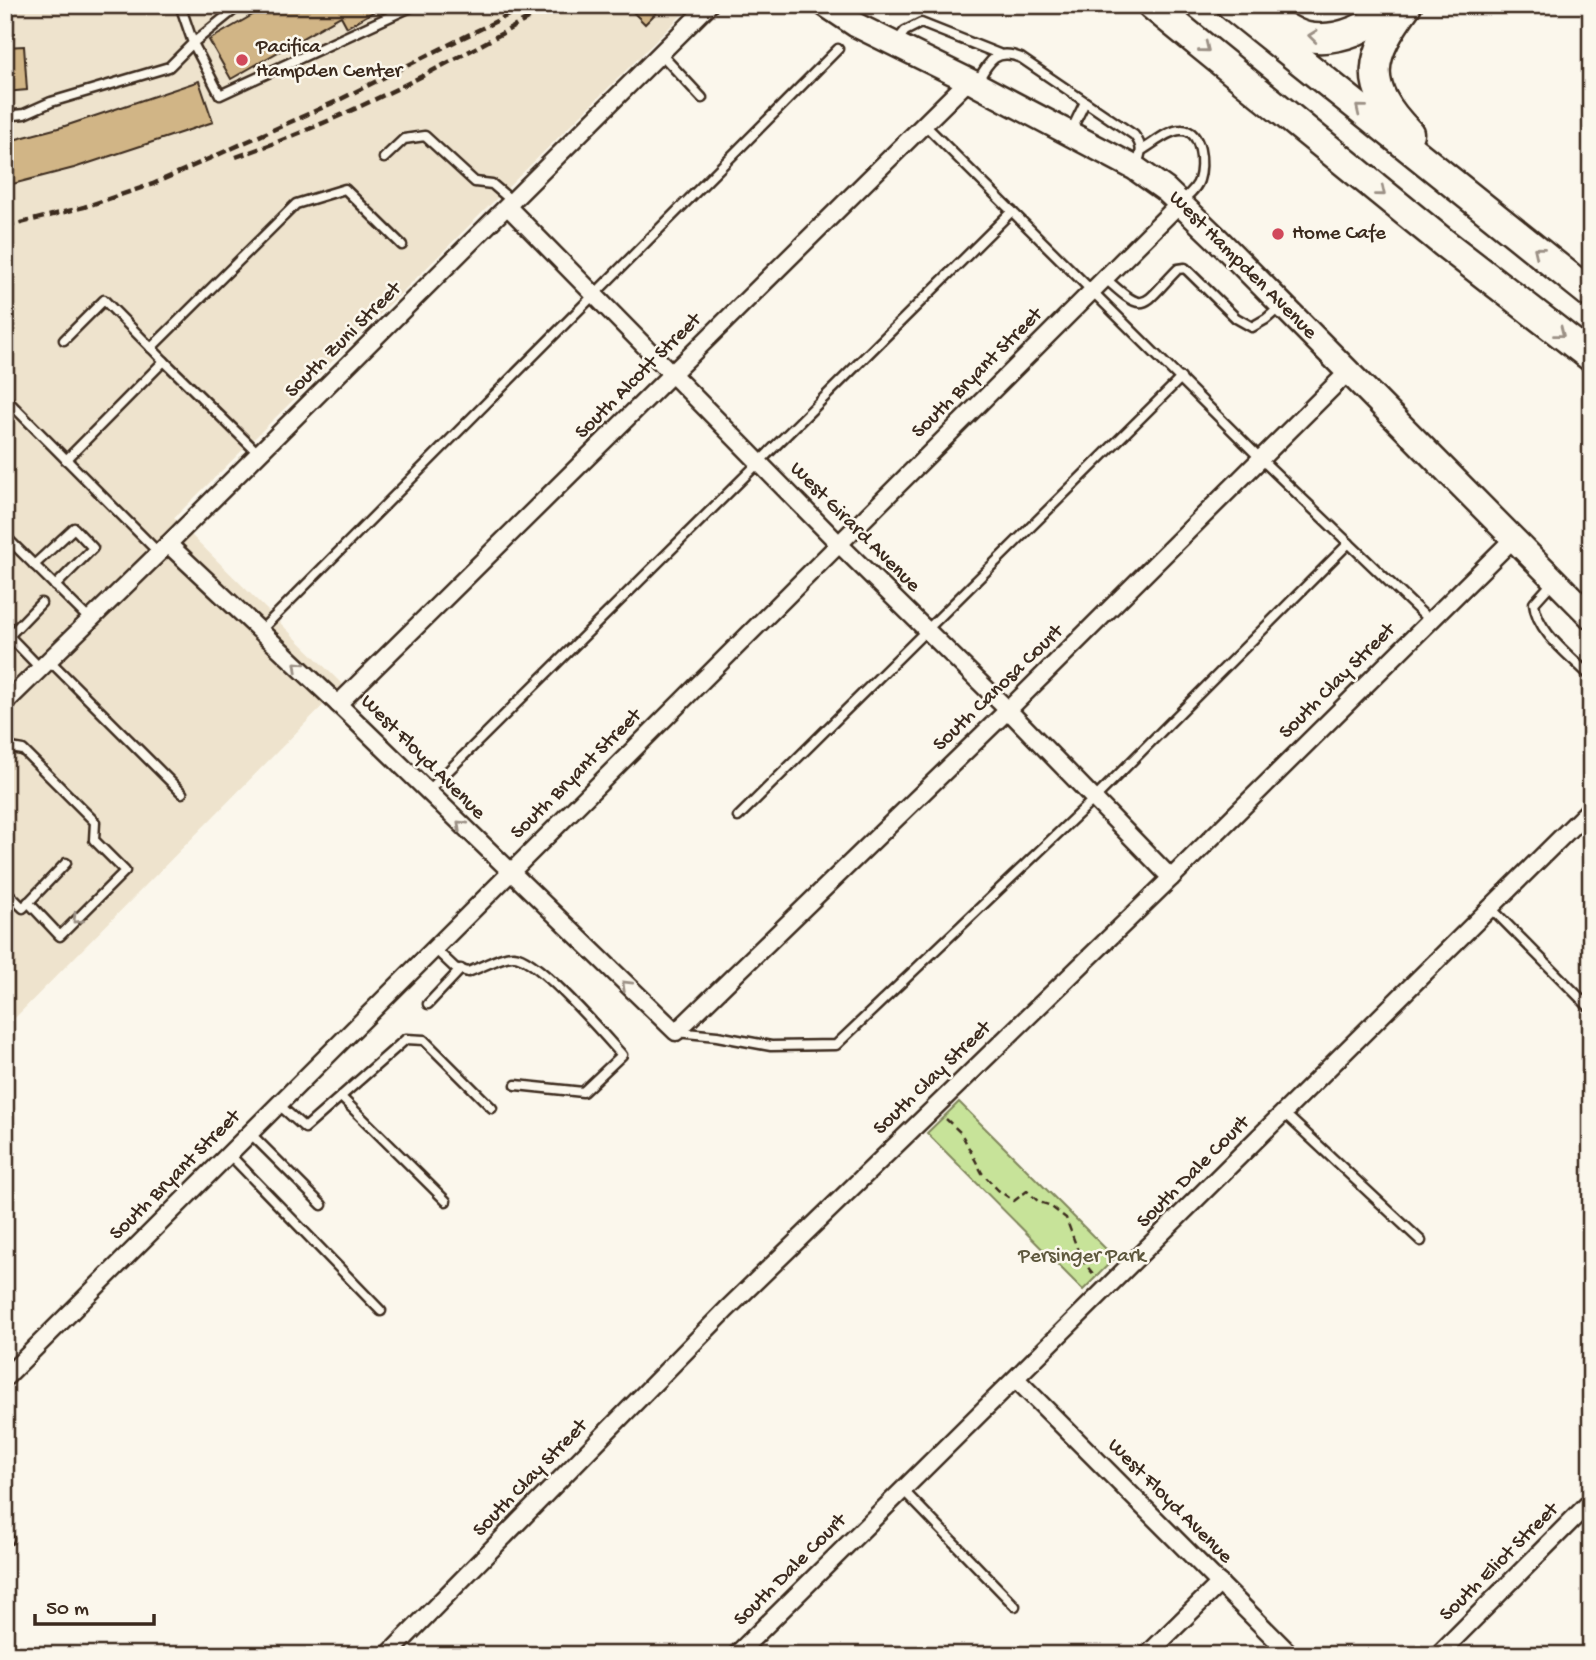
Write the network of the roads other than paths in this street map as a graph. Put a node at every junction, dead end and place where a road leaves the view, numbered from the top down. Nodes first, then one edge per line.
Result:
1 (180, 5) edge
2 (240, 5) edge
3 (415, 5) edge
4 (709, 5) edge
5 (826, 5) edge
6 (1152, 5) edge
7 (1231, 5) edge
8 (1251, 5) edge
9 (1397, 5) edge
10 (1407, 5) edge
11 (193, 43) junction
12 (895, 43) junction
13 (838, 49) dead end
14 (661, 54) junction
15 (999, 54) junction
16 (972, 82) junction
17 (702, 98) dead end
18 (1085, 102) junction
19 (5, 116) edge
20 (924, 124) junction
21 (1070, 133) junction
22 (384, 158) dead end
23 (1139, 159) junction
24 (1180, 203) junction
25 (511, 204) junction
26 (1483, 207) junction
27 (1012, 211) junction
28 (402, 245) dead end
29 (1105, 278) junction
30 (1092, 291) junction
31 (594, 293) junction
32 (1591, 294) edge
33 (1127, 298) junction
34 (1282, 304) junction
35 (1114, 312) junction
36 (64, 340) dead end
37 (151, 348) junction
38 (1591, 357) edge
39 (164, 361) junction
40 (1348, 372) junction
41 (673, 373) junction
42 (1181, 378) junction
43 (5, 398) edge
44 (259, 454) junction
45 (66, 460) junction
46 (1262, 460) junction
47 (759, 462) junction
48 (5, 536) edge
49 (1513, 539) junction
50 (1349, 543) junction
51 (839, 544) junction
52 (164, 548) junction
53 (34, 565) junction
54 (1555, 581) junction
55 (55, 586) junction
56 (41, 603) dead end
57 (1591, 617) edge
58 (90, 620) junction
59 (1430, 621) junction
60 (926, 630) junction
61 (260, 631) junction
62 (45, 664) junction
63 (1591, 677) edge
64 (5, 703) edge
65 (338, 704) junction
66 (1008, 710) junction
67 (5, 747) edge
68 (427, 792) junction
69 (182, 793) dead end
70 (1094, 799) junction
71 (1591, 808) edge
72 (738, 817) dead end
73 (66, 863) dead end
74 (509, 873) junction
75 (1171, 878) junction
76 (5, 890) edge
77 (28, 902) junction
78 (1491, 908) junction
79 (434, 948) junction
80 (461, 970) junction
81 (428, 1004) dead end
82 (1591, 1009) edge
83 (676, 1032) junction
84 (516, 1085) dead end
85 (341, 1097) junction
86 (278, 1104) junction
87 (492, 1108) dead end
88 (1284, 1113) junction
89 (249, 1132) junction
90 (228, 1153) junction
91 (446, 1202) dead end
92 (322, 1205) dead end
93 (1421, 1241) dead end
94 (381, 1311) dead end
95 (5, 1378) edge
96 (1016, 1378) junction
97 (903, 1490) junction
98 (1591, 1502) edge
99 (1220, 1583) junction
100 (1015, 1606) dead end
101 (388, 1655) edge
102 (736, 1655) edge
103 (1147, 1655) edge
104 (1291, 1655) edge
105 (1438, 1655) edge

1 - 11 lane
2 - 11 lane
3 - 11 lane
4 - 14 street, South Zuni Street
5 - 12 street, West Hampden Avenue
6 -> 38 highway
26 -> 7 highway
9 -> 8 highway
10 - 26 highway
11 - 19 lane
12 - 15 lane
12 - 16 street, West Hampden Avenue
13 - 31 lane
14 - 17 lane
14 - 25 street, South Zuni Street
15 - 16 lane
15 - 18 lane
16 - 20 street, South Alcott Street
16 - 21 street, West Hampden Avenue
18 - 21 lane
18 - 23 lane
20 - 27 lane
20 - 41 street, South Alcott Street
21 - 23 street, West Hampden Avenue
22 - 25 lane
23 - 24 street, West Hampden Avenue
23 - 24 lane
24 - 29 street, South Bryant Street
24 - 34 street, West Hampden Avenue
25 - 31 street, West Girard Avenue
25 - 44 street, South Zuni Street
32 -> 26 highway
27 - 30 lane
27 - 47 lane
28 - 37 lane
29 - 30 street, South Bryant Street
29 - 33 lane
30 - 35 lane
30 - 51 street, South Bryant Street
31 - 41 street, West Girard Avenue
31 - 61 lane
33 - 34 lane
33 - 35 lane
34 - 40 street, West Hampden Avenue
35 - 42 lane
36 - 37 lane
37 - 39 lane
39 - 44 lane
39 - 45 lane
40 - 46 street, South Canosa Court
40 - 49 street, West Hampden Avenue
41 - 47 street, West Girard Avenue
41 - 65 street, South Alcott Street
42 - 46 lane
42 - 60 lane
43 - 45 lane
44 - 52 street, South Zuni Street
45 - 52 lane
46 - 50 lane
46 - 66 street, South Canosa Court
47 - 51 street, West Girard Avenue
47 - 68 lane
48 - 53 lane
49 - 54 street, West Hampden Avenue
49 - 59 street, South Clay Street
50 - 59 lane
50 - 70 lane
51 - 60 street, West Girard Avenue
51 - 74 street, South Bryant Street
52 - 58 street, South Zuni Street
52 - 61 street, West Floyd Avenue
53 - 55 lane
53 - 55 lane
54 - 57 street, West Hampden Avenue
54 - 63 lane
55 - 58 lane
56 - 62 lane
58 - 62 street, South Zuni Street
59 - 75 street, South Clay Street
60 - 66 street, West Girard Avenue
60 - 72 lane
65 -> 61 street, West Floyd Avenue
62 - 64 street, South Zuni Street
62 - 69 lane
65 - 68 street, West Floyd Avenue
66 - 70 street, West Girard Avenue
66 - 83 street, South Canosa Court
67 -> 77 lane
74 -> 68 street, West Floyd Avenue
70 - 75 street, West Girard Avenue
70 - 83 lane
71 - 78 street, South Dale Court
73 - 77 lane
74 - 79 street, South Bryant Street
83 -> 74 street, West Floyd Avenue
75 - 101 street, South Clay Street
76 - 77 lane
78 - 82 lane
78 - 88 street, South Dale Court
79 - 80 lane
79 - 86 street, South Bryant Street
80 - 81 lane
80 - 84 lane
85 - 86 lane
85 - 87 lane
85 - 91 lane
86 - 89 street, South Bryant Street
88 - 93 lane
88 - 96 street, South Dale Court
89 - 90 street, South Bryant Street
89 - 92 lane
90 - 94 lane
90 - 95 street, South Bryant Street
96 - 97 street, South Dale Court
96 - 99 street, West Floyd Avenue
97 - 100 lane
97 - 102 street, South Dale Court
98 - 105 street, South Eliot Street
99 - 103 street
99 - 104 street, West Floyd Avenue

